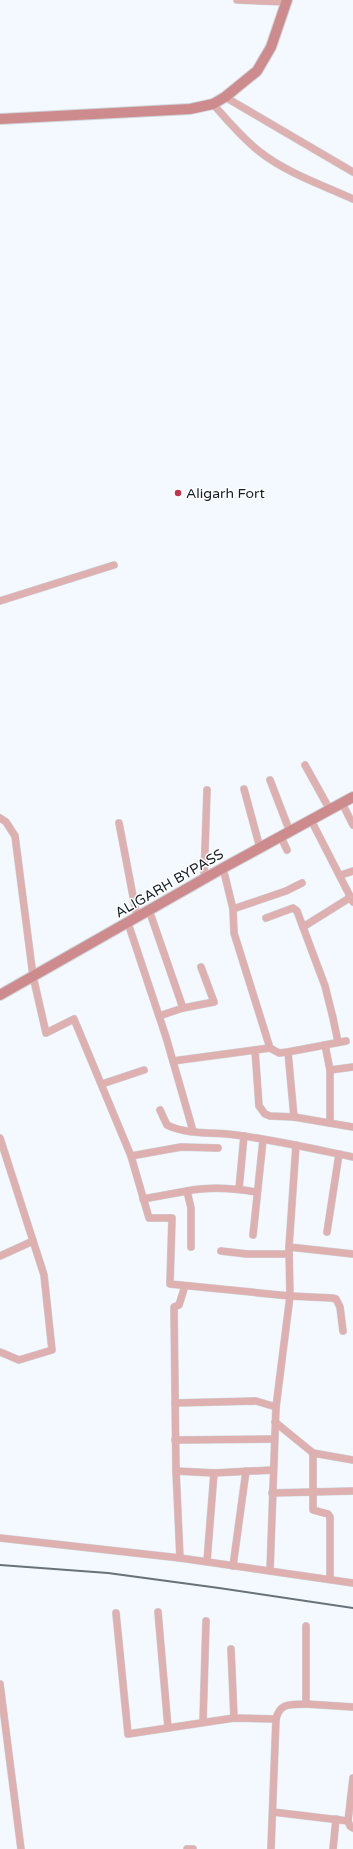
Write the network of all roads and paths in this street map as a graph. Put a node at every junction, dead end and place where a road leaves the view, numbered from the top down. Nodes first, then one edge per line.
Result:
1 (237, 0) edge
2 (287, 1) edge
3 (225, 97) junction
4 (213, 104) junction
5 (0, 119) edge
6 (353, 172) edge
7 (353, 199) edge
8 (114, 565) dead end
9 (0, 601) edge
10 (305, 765) dead end
11 (270, 780) dead end
12 (244, 789) dead end
13 (207, 790) dead end
14 (353, 797) edge
15 (342, 803) junction
16 (330, 810) junction
17 (0, 818) edge
18 (311, 820) junction
19 (119, 823) dead end
20 (353, 825) edge
21 (290, 832) junction
22 (281, 837) junction
23 (260, 848) junction
24 (287, 850) dead end
25 (223, 868) junction
26 (353, 871) edge
27 (340, 875) junction
28 (204, 879) junction
29 (302, 883) dead end
30 (352, 900) edge
31 (233, 909) junction
32 (149, 910) junction
33 (138, 917) junction
34 (266, 918) dead end
35 (128, 924) junction
36 (303, 927) junction
37 (201, 967) dead end
38 (33, 976) junction
39 (0, 995) edge
40 (183, 1008) junction
41 (159, 1016) junction
42 (346, 1041) dead end
43 (338, 1042) junction
44 (324, 1045) junction
45 (270, 1048) junction
46 (255, 1050) junction
47 (288, 1052) junction
48 (174, 1061) junction
49 (353, 1067) edge
50 (144, 1070) dead end
51 (330, 1070) junction
52 (102, 1084) junction
53 (160, 1110) dead end
54 (294, 1117) junction
55 (330, 1122) junction
56 (353, 1127) edge
57 (193, 1131) junction
58 (244, 1136) junction
59 (0, 1138) edge
60 (263, 1140) junction
61 (296, 1146) junction
62 (218, 1148) dead end
63 (338, 1154) junction
64 (131, 1156) junction
65 (353, 1157) edge
66 (239, 1189) junction
67 (187, 1191) junction
68 (256, 1192) junction
69 (143, 1199) junction
70 (327, 1232) dead end
71 (253, 1235) dead end
72 (33, 1241) junction
73 (191, 1247) dead end
74 (221, 1251) dead end
75 (289, 1251) junction
76 (353, 1254) edge
77 (0, 1256) edge
78 (185, 1286) junction
79 (290, 1296) junction
80 (343, 1331) dead end
81 (0, 1352) edge
82 (175, 1403) junction
83 (276, 1407) junction
84 (275, 1422) junction
85 (274, 1439) junction
86 (175, 1440) junction
87 (313, 1453) junction
88 (353, 1460) edge
89 (273, 1470) junction
90 (176, 1471) junction
91 (246, 1471) junction
92 (214, 1472) junction
93 (353, 1491) edge
94 (313, 1492) junction
95 (272, 1493) junction
96 (0, 1538) edge
97 (180, 1558) junction
98 (207, 1562) junction
99 (233, 1566) junction
100 (270, 1571) junction
101 (330, 1579) junction
102 (353, 1583) edge
103 (158, 1612) dead end
104 (116, 1613) dead end
105 (206, 1621) dead end
106 (306, 1626) dead end
107 (231, 1649) dead end
108 (0, 1684) edge
109 (306, 1704) junction
110 (1, 1705) edge
111 (353, 1707) edge
112 (234, 1718) junction
113 (276, 1719) junction
114 (203, 1722) junction
115 (168, 1728) junction
116 (353, 1778) edge
117 (272, 1812) junction
118 (336, 1819) junction
119 (348, 1821) junction
120 (353, 1828) edge
121 (20, 1849) edge
122 (187, 1849) edge
123 (193, 1849) edge
124 (271, 1849) edge
125 (333, 1849) edge

1 - 2 street
2 - 3 main road
3 - 4 main road
3 - 6 street
4 - 5 main road
4 - 7 street
8 - 9 street
10 - 16 street
11 - 21 street
12 - 23 street
13 - 28 street
14 - 15 main road, ALIGARH BYPASS
15 - 16 main road, ALIGARH BYPASS
15 - 20 street
16 - 18 main road, ALIGARH BYPASS
17 - 38 street
18 - 21 main road, ALIGARH BYPASS
18 - 27 street
19 - 33 street
21 - 22 main road, ALIGARH BYPASS
22 - 23 main road, ALIGARH BYPASS
22 - 24 street
23 - 25 main road, ALIGARH BYPASS
25 - 28 main road, ALIGARH BYPASS
25 - 31 street
26 - 27 street
27 - 30 street
28 - 32 main road, ALIGARH BYPASS
29 - 31 street
30 - 36 street
31 - 45 street
32 - 33 main road, ALIGARH BYPASS
32 - 40 street
33 - 35 main road, ALIGARH BYPASS
34 - 36 street
35 - 38 main road, ALIGARH BYPASS
35 - 41 street
36 - 43 street
37 - 40 street
38 - 39 main road, ALIGARH BYPASS
38 - 52 street
40 - 41 street
41 - 48 street
42 - 43 street
43 - 44 street
44 - 47 street
44 - 51 street
45 - 46 street
45 - 47 street
46 - 48 street
46 - 54 street
47 - 54 street
48 - 57 street
49 - 51 street
50 - 52 street
51 - 55 street
52 - 64 street
53 - 57 street
54 - 55 street
55 - 56 street
57 - 58 street
58 - 60 street
58 - 66 street
59 - 72 street
60 - 61 street
60 - 68 street
61 - 63 street
61 - 75 street
62 - 64 street
63 - 65 street
63 - 70 street
64 - 69 street
66 - 67 street
66 - 68 street
67 - 69 street
67 - 73 street
68 - 71 street
69 - 78 street
72 - 77 street
72 - 81 street
74 - 75 street
75 - 76 street
75 - 79 street
78 - 79 street
78 - 82 street
79 - 80 street
79 - 83 street
82 - 83 street
82 - 86 street
83 - 84 street
84 - 85 street
84 - 87 street
85 - 86 street
85 - 89 street
86 - 90 street
87 - 88 street
87 - 94 street
89 - 91 street
89 - 95 street
90 - 92 street
90 - 97 street
91 - 92 street
91 - 99 street
92 - 98 street
93 - 94 street
94 - 95 street
94 - 101 street
95 - 100 street
96 - 97 street
97 - 98 street
98 - 99 street
99 - 100 street
100 - 101 street
101 - 102 street
103 - 115 street
104 - 115 street
105 - 114 street
106 - 109 street
107 - 112 street
108 - 110 street
109 - 111 street
109 - 113 street
110 - 121 street
112 - 113 street
112 - 114 street
113 - 117 street
114 - 115 street
116 - 119 street
117 - 118 street
117 - 124 street
118 - 119 street
118 - 125 street
119 - 120 street
122 - 123 street

